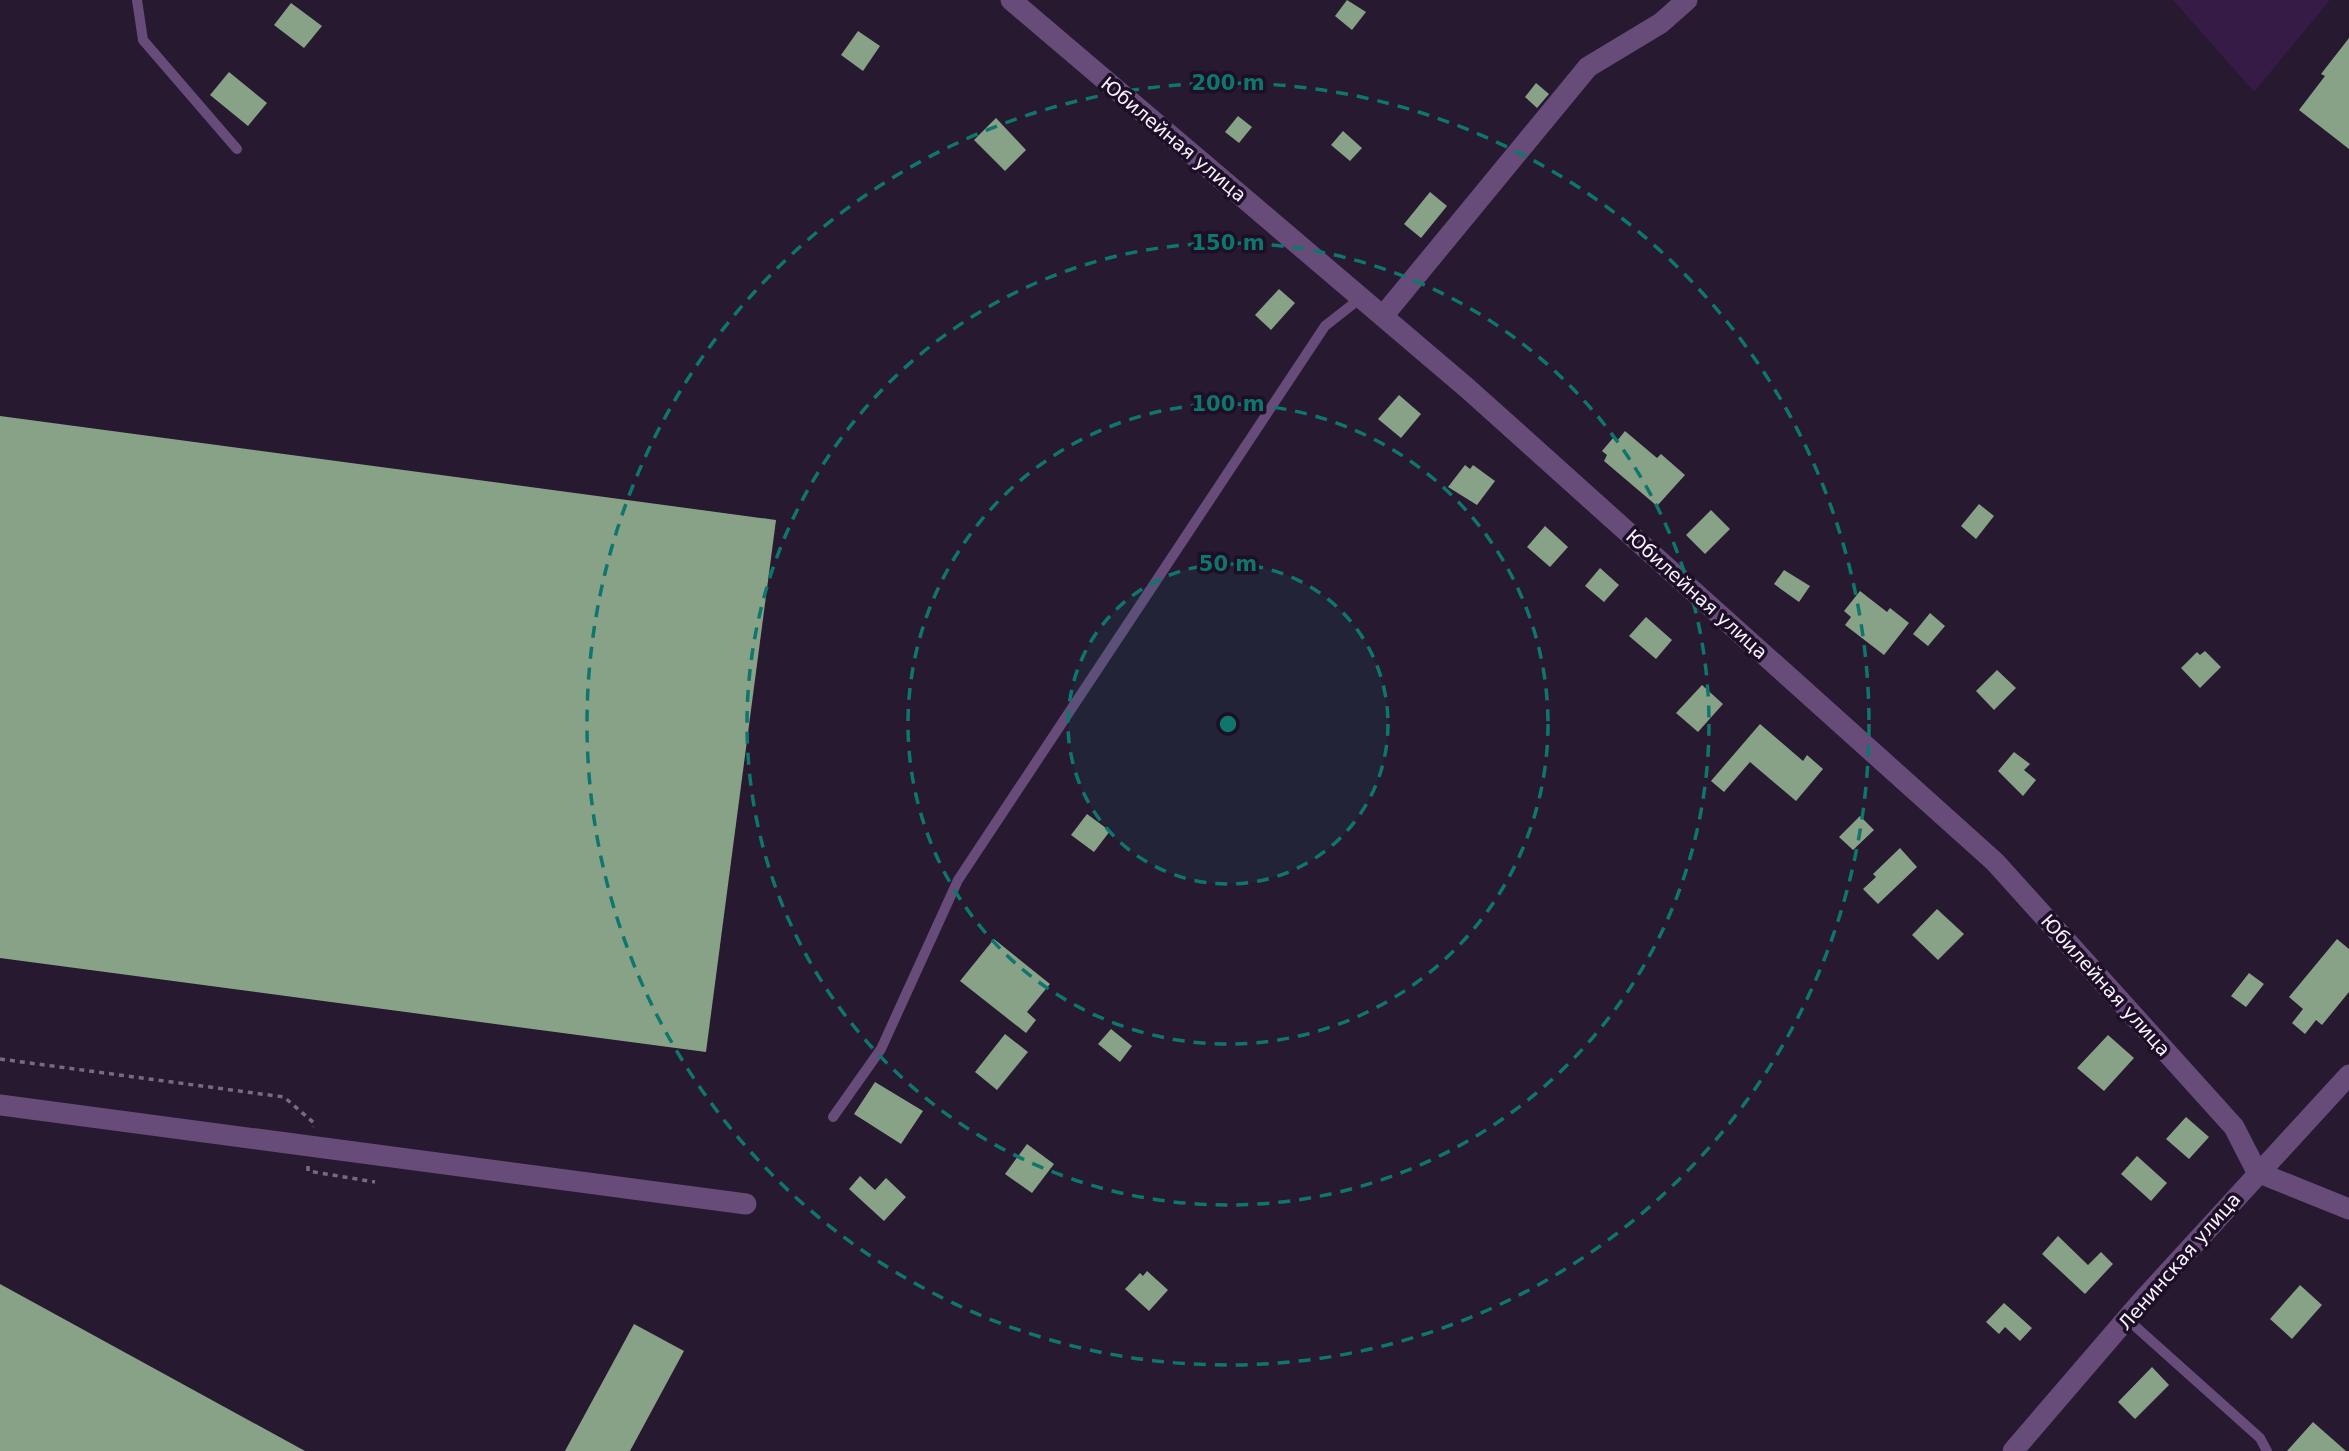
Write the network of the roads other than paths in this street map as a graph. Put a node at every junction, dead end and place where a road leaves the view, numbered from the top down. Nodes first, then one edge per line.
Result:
1 (137, 0) edge
2 (1011, 0) edge
3 (1687, 0) edge
4 (237, 149) dead end
5 (1362, 298) junction
6 (1383, 316) junction
7 (2349, 1075) edge
8 (0, 1105) edge
9 (832, 1117) dead end
10 (2257, 1172) junction
11 (746, 1204) dead end
12 (2349, 1209) edge
13 (2127, 1319) junction
14 (2013, 1451) edge
15 (2267, 1451) edge

1 - 4 lane
2 - 5 street, Юбилейная улица
3 - 6 street
5 - 6 street, Юбилейная улица
5 - 9 lane
6 - 10 street, Юбилейная улица
7 - 10 street, Ленинская улица
8 - 11 street
10 - 12 street
10 - 13 street, Ленинская улица
13 - 14 street, Ленинская улица
13 - 15 lane

